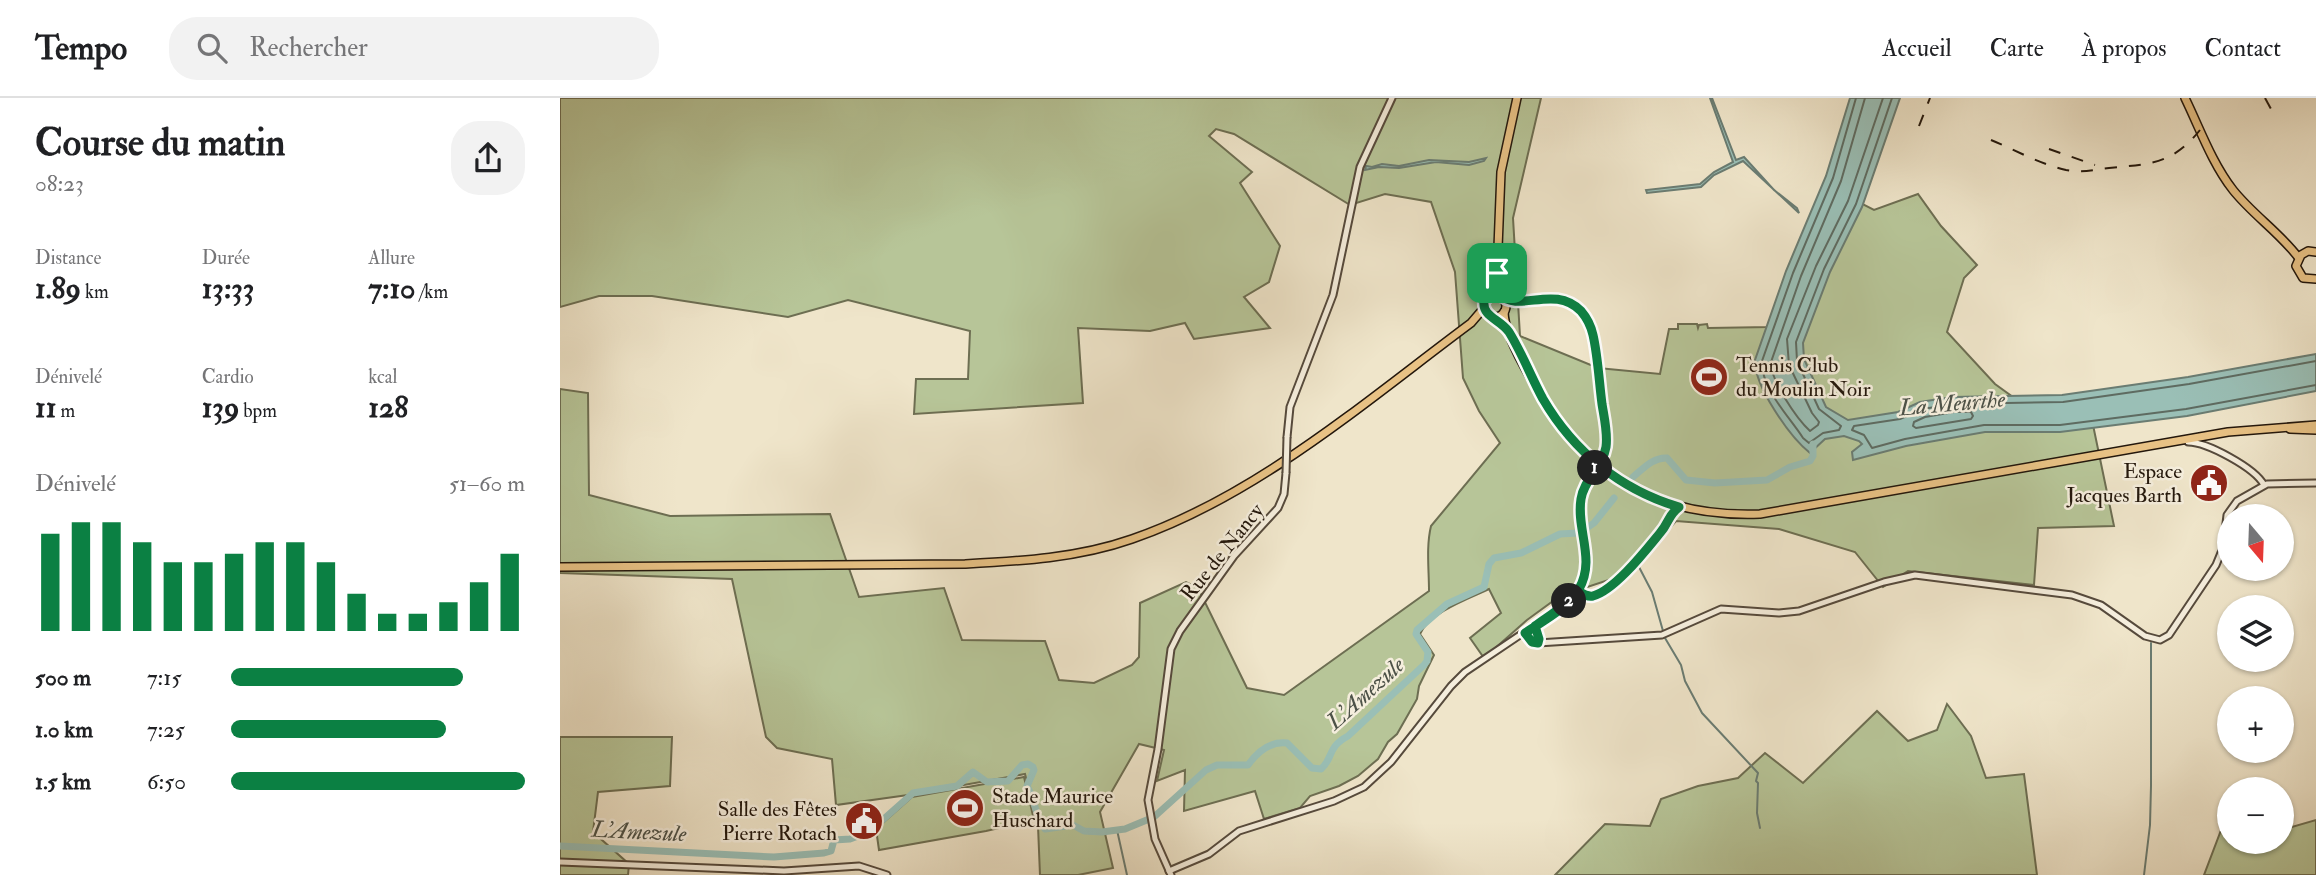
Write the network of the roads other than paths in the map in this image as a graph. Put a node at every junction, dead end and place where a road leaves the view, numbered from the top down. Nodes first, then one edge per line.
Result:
1 (1391, 98) edge
2 (1517, 98) edge
3 (2185, 98) edge
4 (2309, 252) edge
5 (1497, 273) junction
6 (2315, 280) edge
7 (1491, 295) junction
8 (1502, 297) junction
9 (1527, 300) junction
10 (1483, 309) junction
11 (1505, 310) junction
12 (1492, 316) junction
13 (1471, 323) junction
14 (1508, 331) junction
15 (2316, 428) edge
16 (2153, 445) junction
17 (2316, 483) edge
18 (2264, 485) junction
19 (1679, 507) junction
20 (560, 567) edge
21 (1578, 591) junction
22 (1525, 633) junction
23 (560, 862) edge
24 (1170, 873) edge
25 (887, 875) edge

1 - 24 street, Rue de Nancy, bridge
2 - 5 main road
3 - 4 main road
4 - 6 main road
5 - 7 main road
5 - 8 main road
7 - 8 main road
7 - 10 main road
8 - 9 street
8 - 11 main road
9 - 11 street
9 - 21 street
10 - 12 main road
10 - 13 main road
11 - 12 main road
11 - 14 main road
12 - 13 main road
12 - 14 main road
13 - 20 main road
14 - 19 main road, bridge
15 - 16 main road
16 - 18 street
16 - 19 main road
17 - 18 street
18 - 22 street
19 - 21 street
21 - 22 street
22 - 24 street
23 - 25 street

